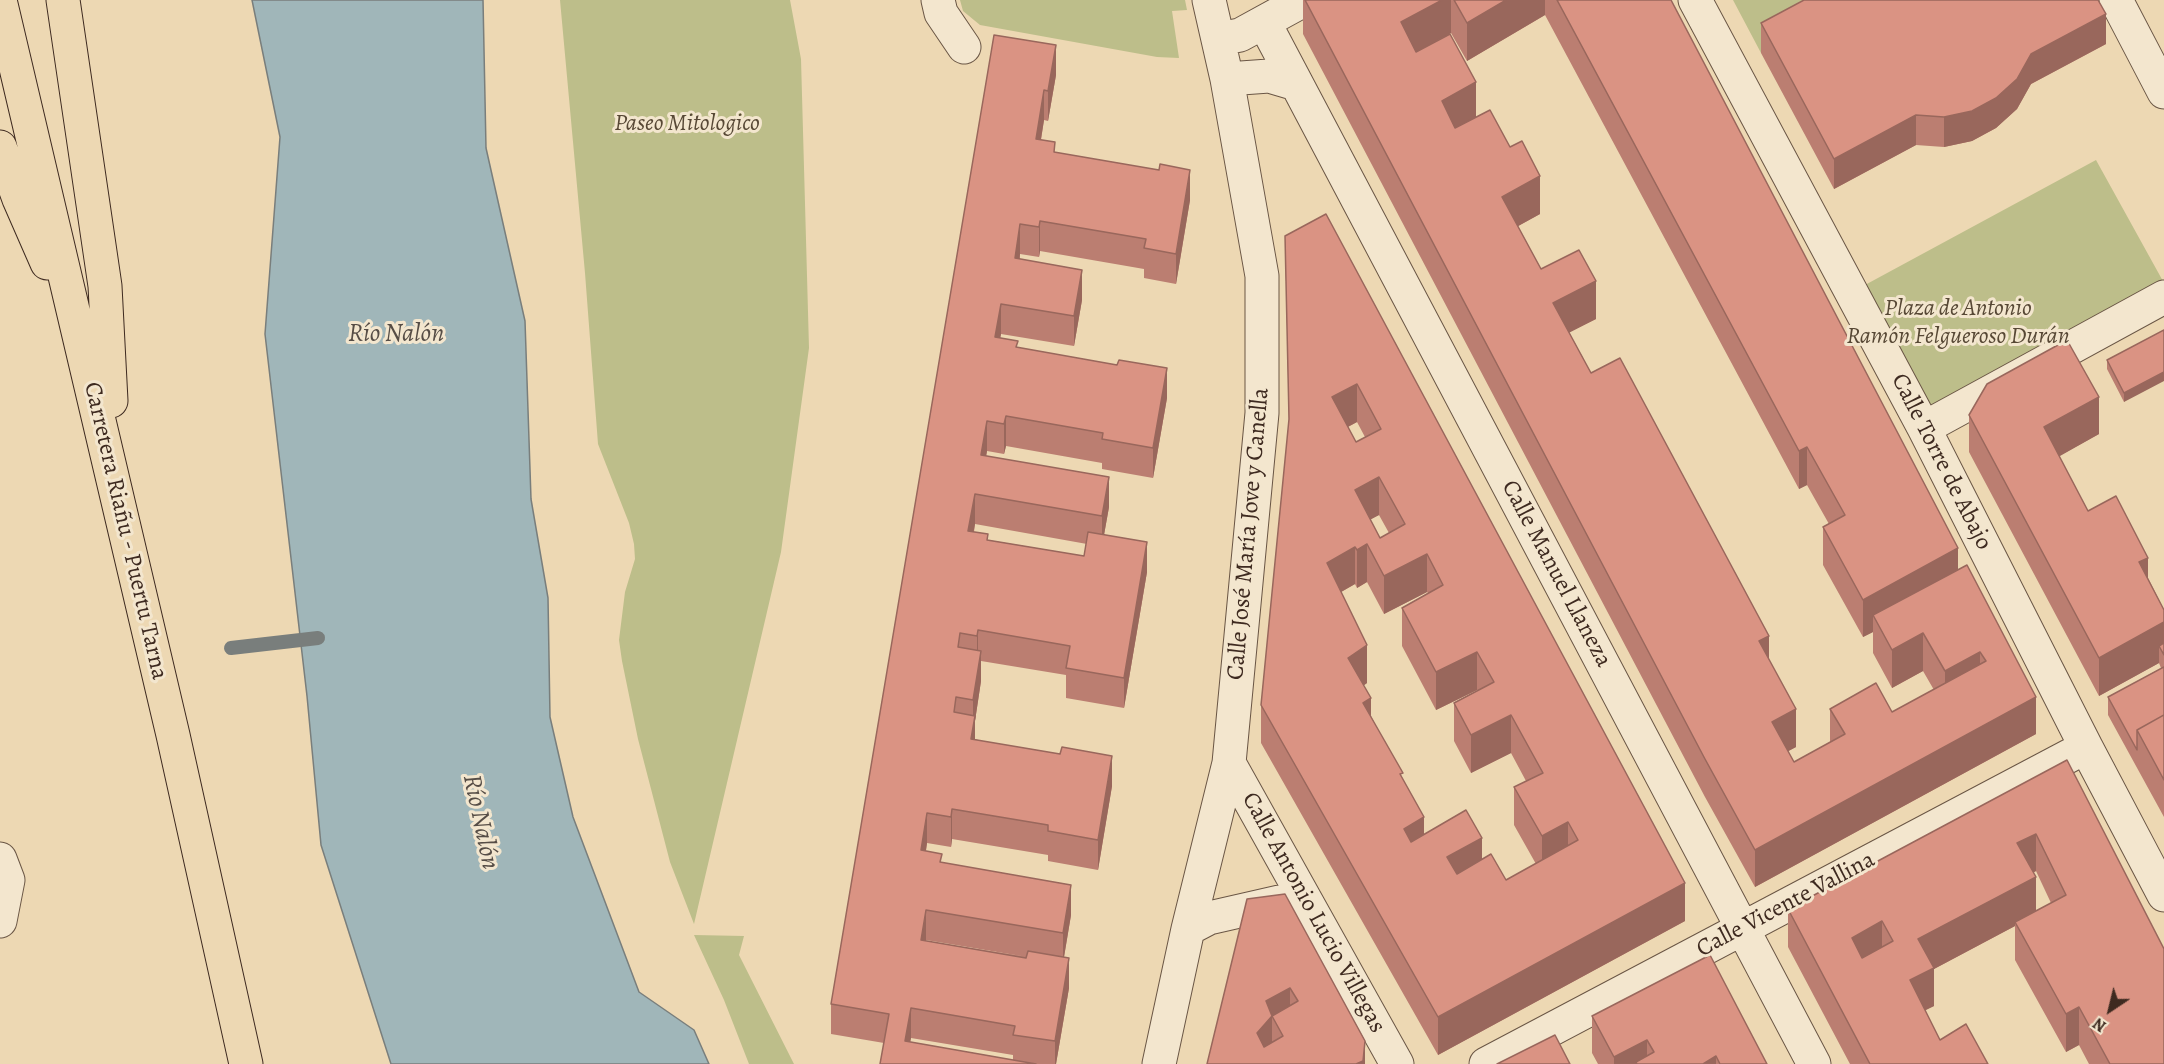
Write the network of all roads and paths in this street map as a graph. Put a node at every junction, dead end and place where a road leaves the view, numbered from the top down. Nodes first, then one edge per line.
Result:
1 (0, 0) edge
2 (63, 0) edge
3 (938, 0) edge
4 (1209, 0) edge
5 (1304, 0) edge
6 (1695, 0) edge
7 (2116, 0) edge
8 (1264, 22) junction
9 (1219, 39) junction
10 (964, 47) dead end
11 (1227, 80) junction
12 (1296, 84) junction
13 (2164, 92) edge
14 (0, 147) edge
15 (2164, 297) edge
16 (81, 339) junction
17 (1924, 428) junction
18 (116, 495) junction
19 (2086, 747) junction
20 (1229, 763) junction
21 (0, 859) edge
22 (2164, 895) edge
23 (1314, 914) junction
24 (0, 921) edge
25 (1743, 927) junction
26 (1188, 929) junction
27 (246, 1064) edge
28 (1159, 1064) edge
29 (1398, 1064) edge
30 (1486, 1064) edge
31 (1814, 1064) edge

1 - 16 main road, Carretera Riañu - Puertu Tarna
2 - 18 main road
3 - 10 street
4 - 9 street, Calle José María Jove y Canella
5 - 8 street
6 - 17 street, Calle Torre de Abajo
7 - 13 street
8 - 9 street
8 - 12 street, Calle Manuel Llaneza
9 - 11 street, Calle José María Jove y Canella
11 - 12 street
11 - 20 street, Calle José María Jove y Canella
12 - 25 street, Calle Manuel Llaneza
14 - 16 main road
15 - 17 street
16 - 18 main road, Carretera Riañu - Puertu Tarna
17 - 19 street, Calle Torre de Abajo
18 - 27 main road, Carretera Riañu - Puertu Tarna
19 - 22 street, Calle Torre de Abajo
19 - 25 street, Calle Vicente Vallina
20 - 23 street, Calle Antonio Lucio Villegas
20 - 26 street, Calle José María Jove y Canella
21 - 24 street
23 - 26 street
23 - 29 street, Calle Antonio Lucio Villegas
25 - 30 street, Calle Vicente Vallina
25 - 31 street, Calle Manuel Llaneza
26 - 28 street, Calle José María Jove y Canella

